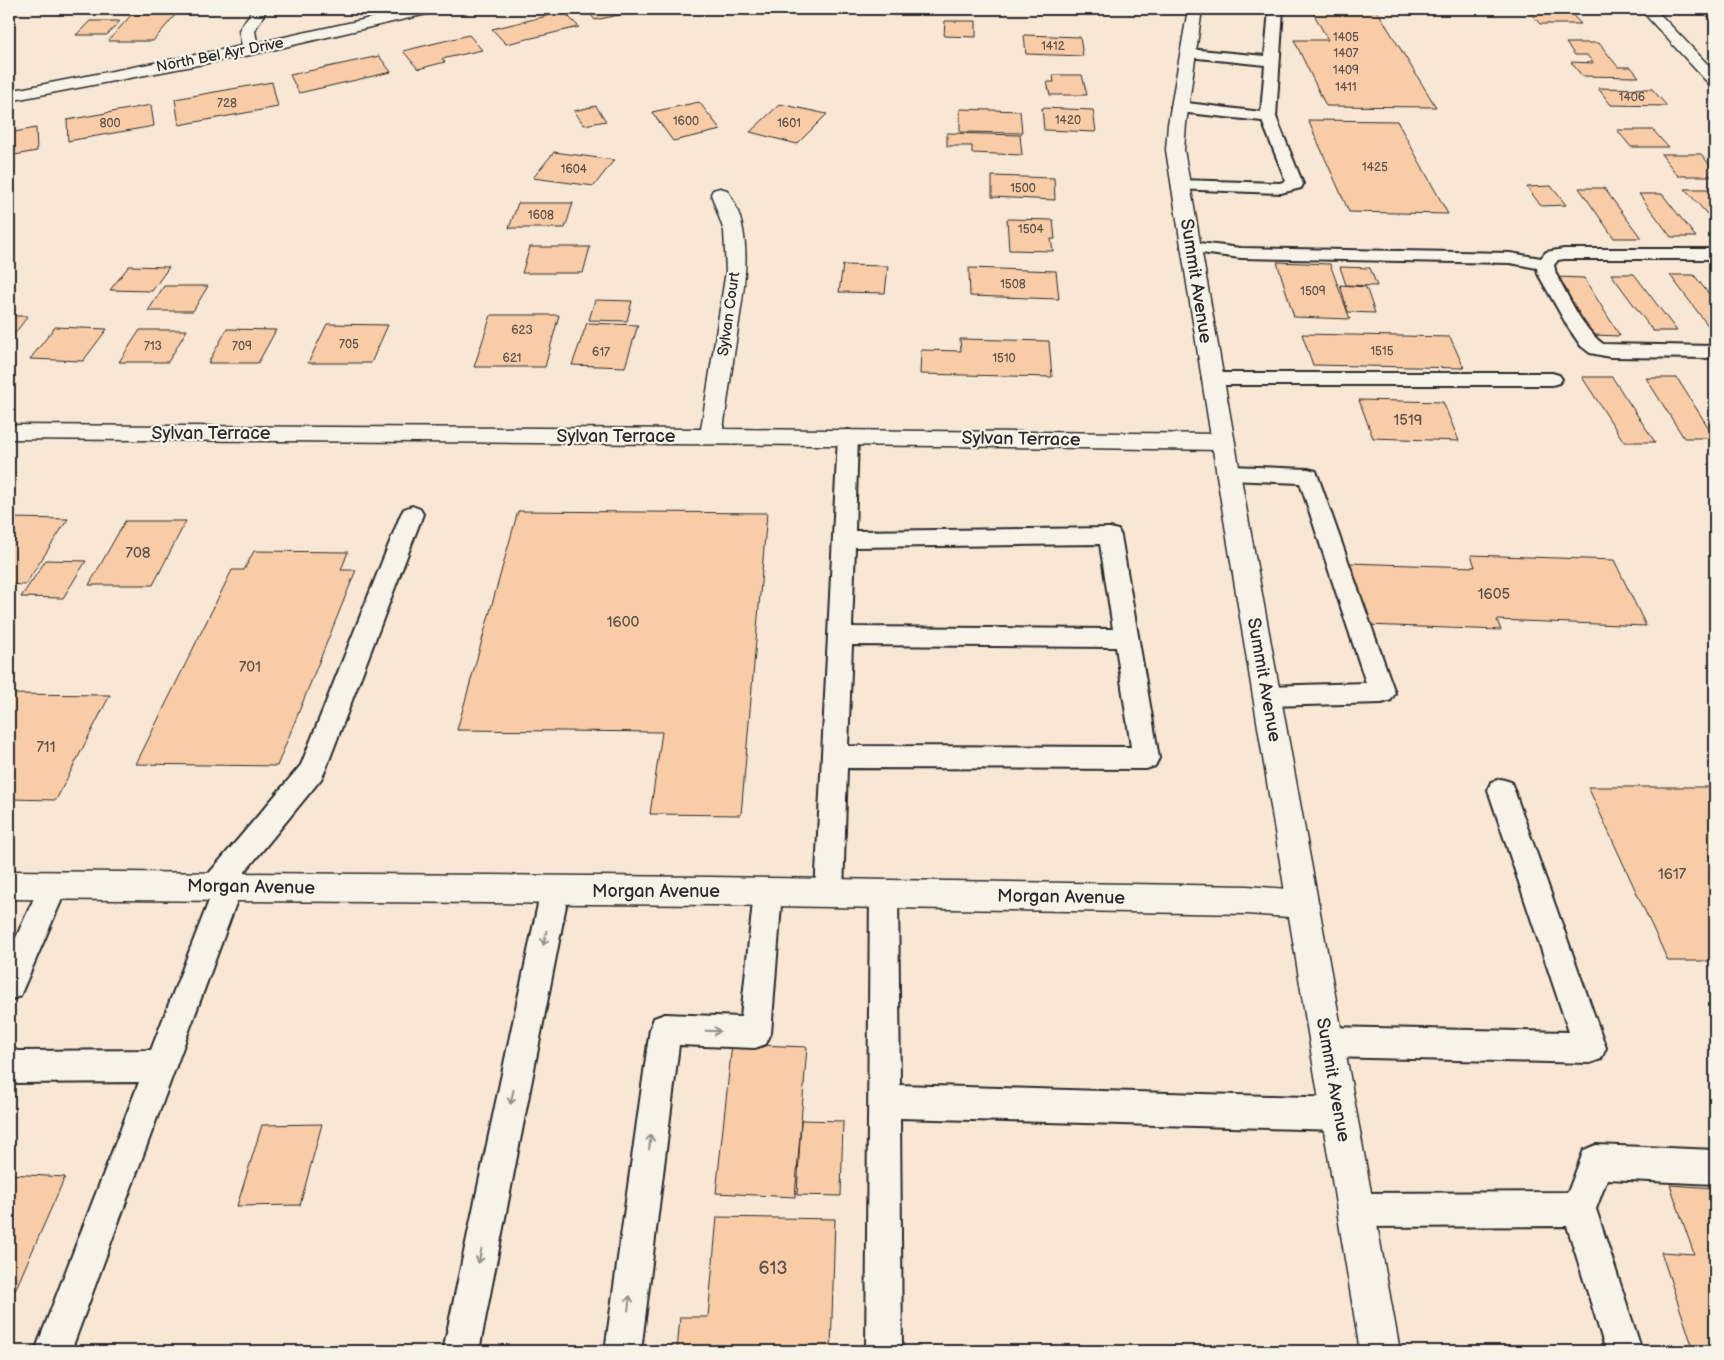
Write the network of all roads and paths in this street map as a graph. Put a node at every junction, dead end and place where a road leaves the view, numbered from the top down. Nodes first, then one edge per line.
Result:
1 (260, 9) edge
2 (431, 9) edge
3 (1194, 9) edge
4 (1276, 9) edge
5 (1647, 9) edge
6 (250, 50) junction
7 (1188, 53) junction
8 (1272, 61) junction
9 (1715, 81) edge
10 (9, 96) edge
11 (1179, 107) junction
12 (1268, 116) junction
13 (1180, 185) junction
14 (720, 194) dead end
15 (1190, 247) junction
16 (1715, 254) edge
17 (1545, 264) junction
18 (1715, 352) edge
19 (1212, 379) junction
20 (1552, 379) dead end
21 (9, 432) edge
22 (711, 436) junction
23 (848, 437) junction
24 (1223, 442) junction
25 (1229, 473) junction
26 (412, 514) dead end
27 (844, 539) junction
28 (840, 636) junction
29 (1126, 638) junction
30 (1267, 696) junction
31 (835, 757) junction
32 (1501, 790) dead end
33 (9, 885) edge
34 (54, 885) junction
35 (222, 887) junction
36 (555, 890) junction
37 (768, 892) junction
38 (829, 893) junction
39 (884, 894) junction
40 (1303, 904) junction
41 (9, 986) edge
42 (1327, 1042) junction
43 (9, 1063) edge
44 (160, 1066) junction
45 (884, 1101) junction
46 (1340, 1114) junction
47 (1715, 1167) edge
48 (1579, 1209) junction
49 (1356, 1210) junction
50 (53, 1351) edge
51 (460, 1351) edge
52 (623, 1351) edge
53 (884, 1351) edge
54 (1380, 1351) edge
55 (1624, 1351) edge

1 - 6 street
2 - 6 street, North Bel Ayr Drive
3 - 7 street, Summit Avenue
4 - 8 lane
5 - 9 street
6 - 10 street, North Bel Ayr Drive
7 - 8 lane
7 - 11 street, Summit Avenue
8 - 12 lane
11 - 12 lane
11 - 13 street, Summit Avenue
12 - 13 lane
13 - 15 street, Summit Avenue
14 - 22 street, Sylvan Court
15 - 17 lane
15 - 19 street, Summit Avenue
16 - 17 lane
17 - 18 lane
19 - 20 lane
19 - 24 street, Summit Avenue
21 - 22 street, Sylvan Terrace
22 - 23 street, Sylvan Terrace
23 - 24 street, Sylvan Terrace
23 - 27 lane
24 - 25 street, Summit Avenue
25 - 30 street, Summit Avenue
25 - 30 lane
26 - 35 lane
27 - 28 lane
27 - 29 lane
28 - 29 lane
28 - 31 lane
29 - 31 lane
30 - 40 street, Summit Avenue
31 - 38 lane
32 - 42 lane
33 - 34 street, Morgan Avenue
34 - 35 street, Morgan Avenue
34 - 41 lane
35 - 36 street, Morgan Avenue
35 - 44 lane
36 - 37 street, Morgan Avenue
36 -> 51 lane
37 - 38 street, Morgan Avenue
52 -> 37 lane
38 - 39 street, Morgan Avenue
39 - 40 street, Morgan Avenue
39 - 45 lane
40 - 42 street, Summit Avenue
42 - 46 street, Summit Avenue
43 - 44 lane
44 - 50 lane
45 - 46 lane
45 - 53 lane
46 - 49 street, Summit Avenue
47 - 48 lane
48 - 49 lane
48 - 55 lane
49 - 54 street, Summit Avenue

